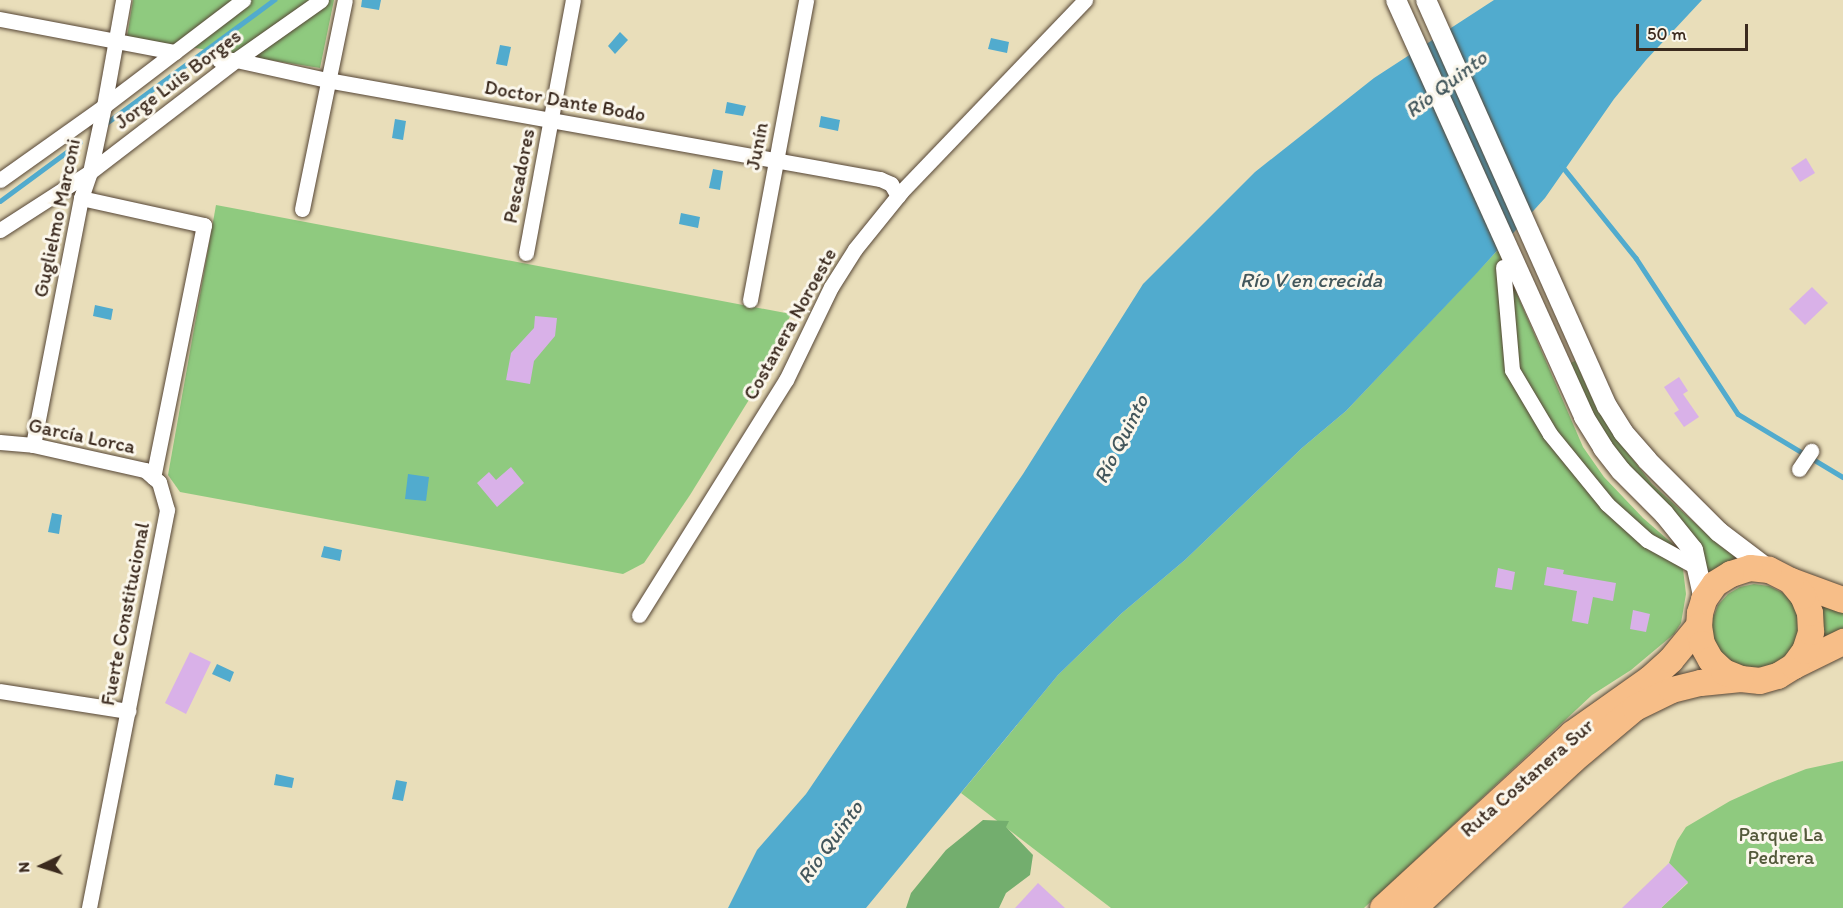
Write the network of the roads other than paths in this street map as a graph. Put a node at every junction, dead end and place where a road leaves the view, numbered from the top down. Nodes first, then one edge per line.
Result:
1 (123, 0) edge
2 (243, 0) edge
3 (321, 0) edge
4 (345, 0) edge
5 (573, 0) edge
6 (806, 0) edge
7 (1085, 0) edge
8 (1396, 0) edge
9 (1426, 0) edge
10 (0, 19) edge
11 (116, 42) junction
12 (175, 52) junction
13 (219, 60) dead end
14 (236, 60) junction
15 (327, 80) junction
16 (104, 106) junction
17 (551, 120) junction
18 (776, 159) junction
19 (90, 171) junction
20 (0, 180) edge
21 (898, 196) junction
22 (81, 198) junction
23 (302, 209) dead end
24 (0, 230) edge
25 (526, 254) dead end
26 (1503, 267) dead end
27 (750, 300) dead end
28 (0, 442) edge
29 (33, 445) junction
30 (1811, 451) dead end
31 (1799, 469) dead end
32 (153, 477) junction
33 (1698, 568) junction
34 (1780, 576) junction
35 (1704, 600) junction
36 (1843, 600) edge
37 (639, 615) dead end
38 (1699, 626) junction
39 (1843, 642) edge
40 (1794, 666) junction
41 (1741, 680) junction
42 (0, 692) edge
43 (128, 711) junction
44 (89, 908) edge
45 (1383, 908) edge
46 (1414, 908) edge

1 - 11 street, Guglielmo Marconi
2 - 12 street, Jorge Luis Borges
3 - 14 street, Jorge Luis Borges
4 - 15 street
5 - 17 street, Pescadores
6 - 18 street, Junín
7 - 21 street, Costanera Noroeste
8 - 33 street
9 - 34 street
10 - 11 street
11 - 12 street
11 - 16 street, Guglielmo Marconi
12 - 16 street, Jorge Luis Borges
13 - 14 street, Doctor Dante Bodo
14 - 15 street, Doctor Dante Bodo
14 - 19 street, Jorge Luis Borges
15 - 17 street, Doctor Dante Bodo
15 - 23 street
16 - 19 street, Guglielmo Marconi
16 - 20 street, Jorge Luis Borges
17 - 18 street, Doctor Dante Bodo
17 - 25 street, Pescadores
18 - 21 street, Doctor Dante Bodo
18 - 27 street, Junín
19 - 22 street, Guglielmo Marconi
19 - 24 street, Jorge Luis Borges
21 - 37 street, Costanera Noroeste
22 - 29 street, Guglielmo Marconi
22 - 32 street
26 - 33 street
28 - 29 street, García Lorca
29 - 32 street, García Lorca
30 - 31 street
32 - 43 street, Fuerte Constitucional
33 - 35 street
34 - 35 main road
34 - 36 main road
34 - 40 main road
35 - 38 main road, Ruta Costanera Sur
38 - 41 main road, Ruta Costanera Sur
38 - 45 main road, Ruta Costanera Sur
39 - 40 main road, Ruta Costanera Sur
40 - 41 main road, Ruta Costanera Sur
41 - 46 main road, Ruta Costanera Sur
42 - 43 street
43 - 44 street, Fuerte Constitucional

